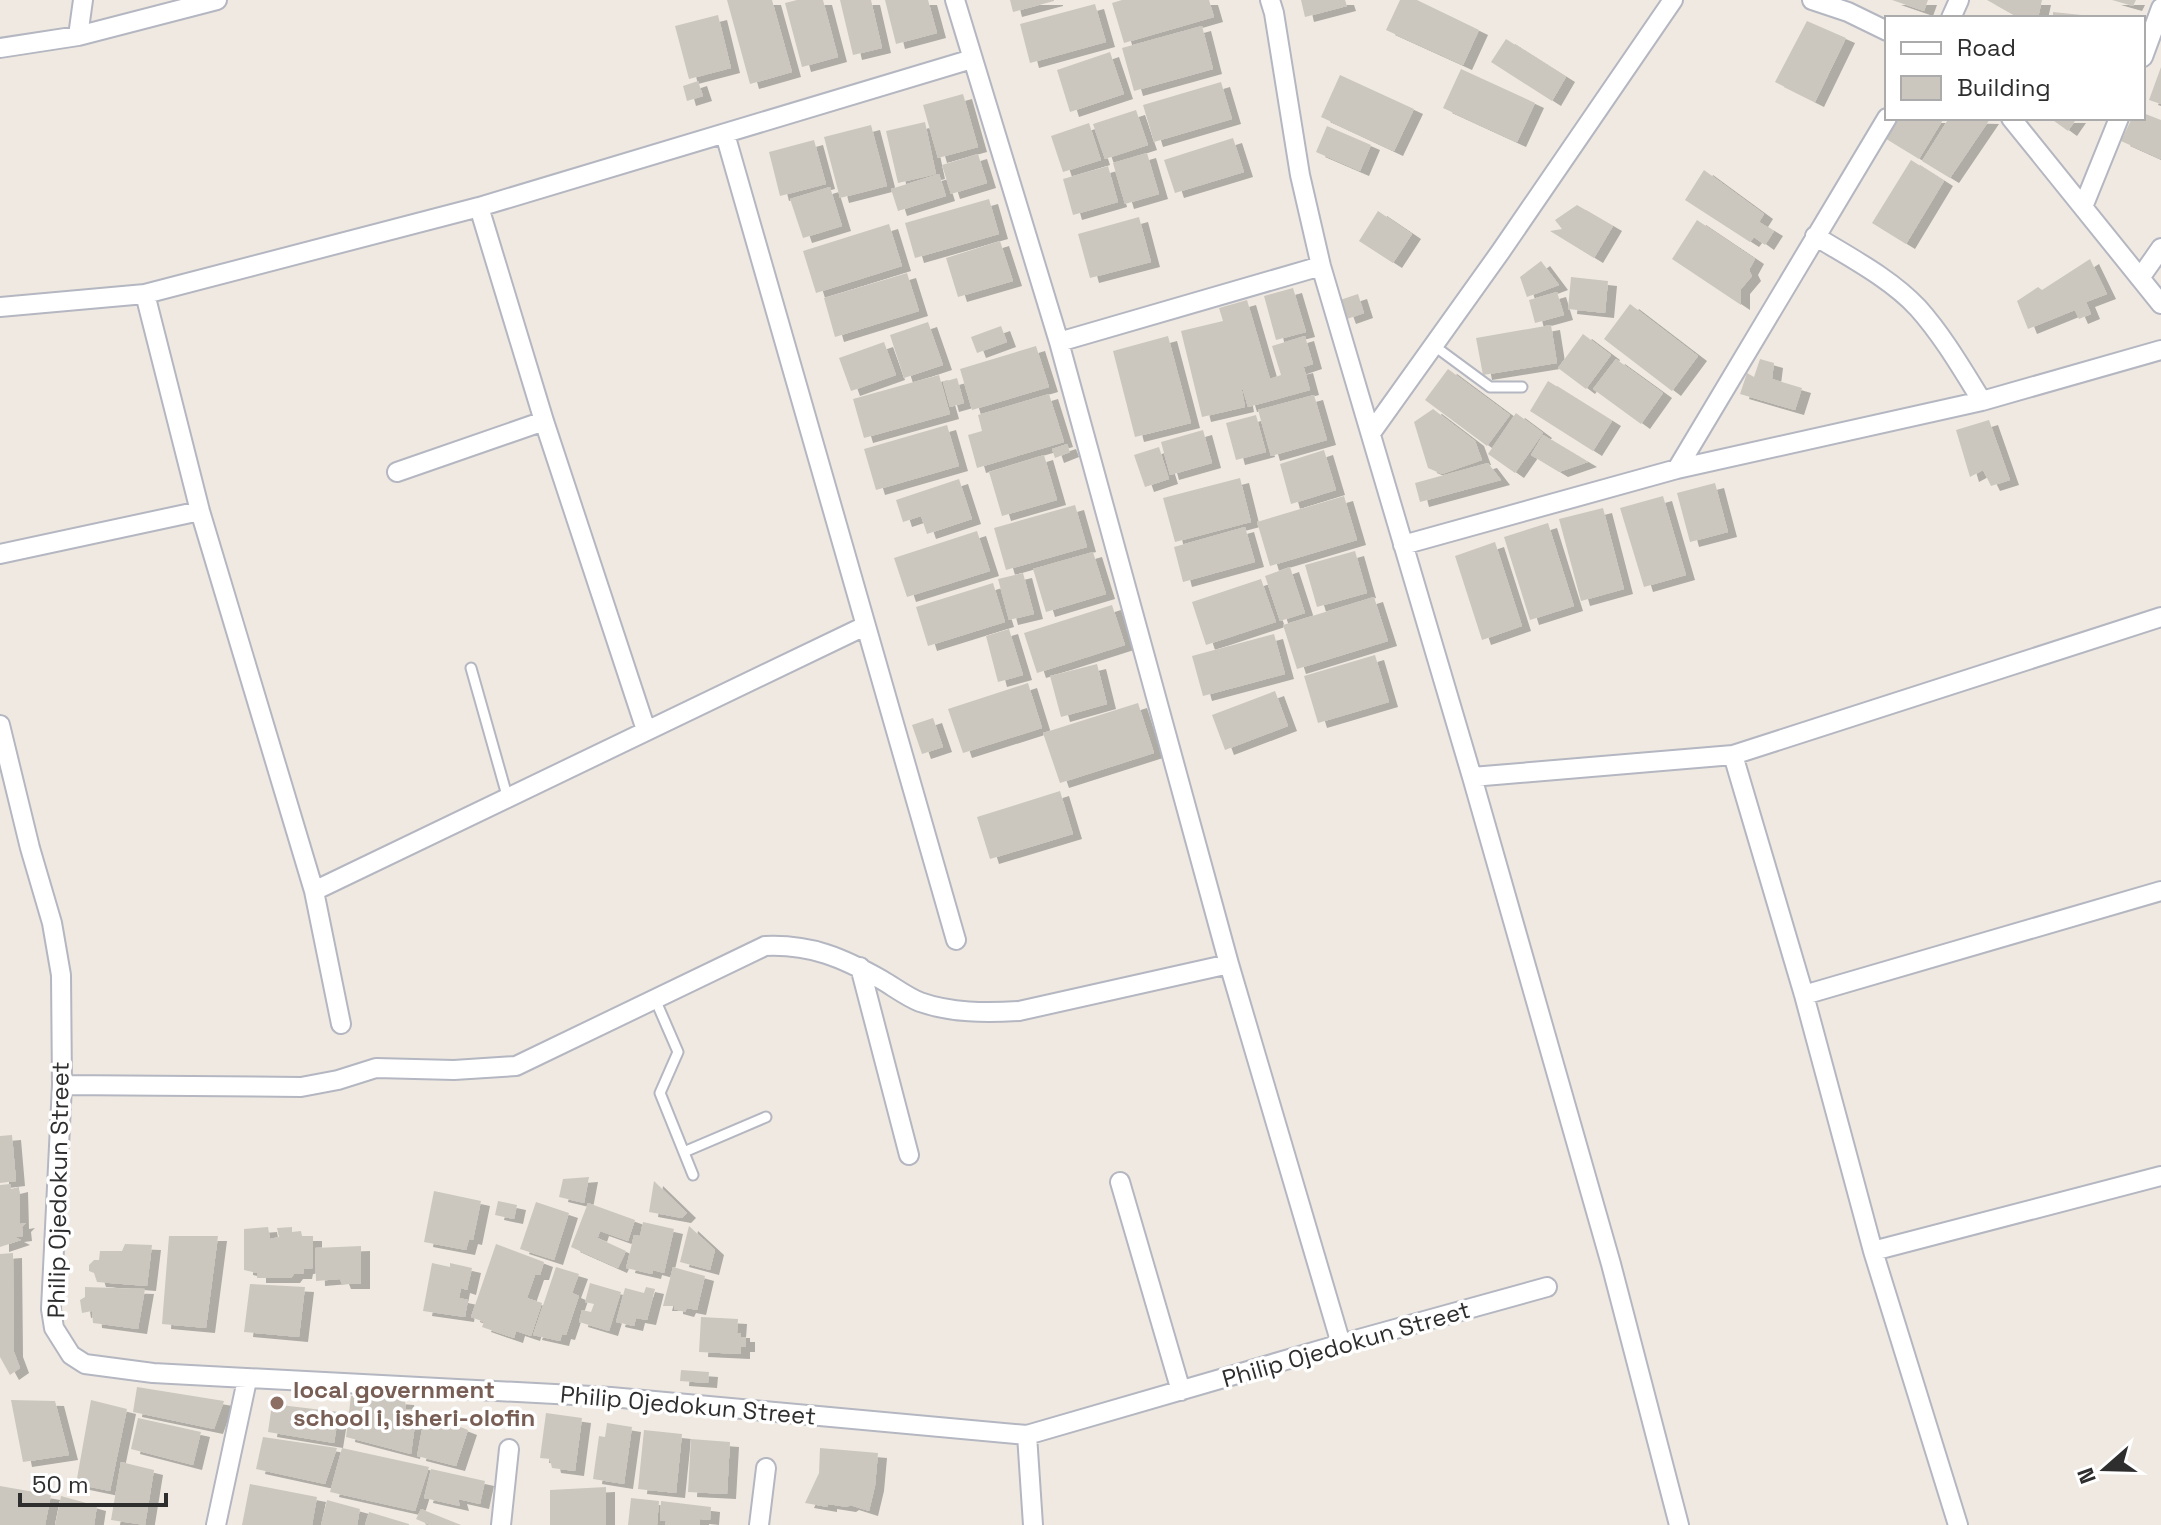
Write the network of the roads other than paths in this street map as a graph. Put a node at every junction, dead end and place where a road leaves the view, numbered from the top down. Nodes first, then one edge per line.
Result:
1 (83, 0) edge
2 (217, 0) edge
3 (955, 0) edge
4 (1270, 0) edge
5 (1673, 0) edge
6 (1812, 0) edge
7 (2161, 8) edge
8 (1885, 30) edge
9 (78, 36) junction
10 (0, 48) edge
11 (2145, 52) edge
12 (972, 59) junction
13 (1886, 120) edge
14 (2013, 120) edge
15 (2118, 120) edge
16 (725, 134) junction
17 (479, 207) junction
18 (2083, 207) junction
19 (1815, 236) junction
20 (2161, 248) edge
21 (1321, 266) junction
22 (2140, 278) junction
23 (145, 294) junction
24 (2161, 304) edge
25 (0, 307) edge
26 (1059, 342) junction
27 (1433, 345) junction
28 (2161, 350) edge
29 (1522, 387) dead end
30 (1982, 401) junction
31 (544, 421) junction
32 (1371, 433) junction
33 (1677, 469) junction
34 (397, 472) dead end
35 (200, 511) junction
36 (1403, 545) junction
37 (0, 554) edge
38 (2161, 617) edge
39 (865, 626) junction
40 (471, 668) dead end
41 (0, 725) edge
42 (646, 730) junction
43 (1733, 755) junction
44 (1472, 777) junction
45 (508, 799) junction
46 (314, 891) junction
47 (2161, 891) edge
48 (956, 940) dead end
49 (1229, 964) junction
50 (860, 967) junction
51 (1804, 995) junction
52 (655, 999) junction
53 (341, 1024) dead end
54 (62, 1085) junction
55 (766, 1117) dead end
56 (684, 1152) junction
57 (909, 1155) dead end
58 (693, 1175) dead end
59 (2161, 1176) edge
60 (1120, 1182) dead end
61 (1873, 1251) junction
62 (1547, 1287) dead end
63 (1341, 1344) junction
64 (247, 1380) junction
65 (1181, 1391) junction
66 (1027, 1435) junction
67 (509, 1449) dead end
68 (766, 1468) dead end
69 (216, 1525) edge
70 (501, 1525) edge
71 (759, 1525) edge
72 (1033, 1525) edge
73 (1679, 1525) edge
74 (1958, 1525) edge

1 - 9 street
2 - 9 street
3 - 12 street
4 - 21 street
5 - 27 street
6 - 8 street
7 - 11 street
9 - 10 street
12 - 16 street
12 - 26 street
13 - 19 street
14 - 18 street
15 - 18 street
16 - 17 street
16 - 39 street
17 - 23 street
17 - 31 street
18 - 22 street
19 - 30 street
19 - 33 street
20 - 22 street
21 - 26 street
21 - 32 street
22 - 24 street
23 - 25 street
23 - 35 street
26 - 49 street
27 - 29 lane
27 - 32 street
28 - 30 street
30 - 33 street
31 - 34 street
31 - 42 street
32 - 36 street
33 - 36 street
35 - 37 street
35 - 46 street
36 - 44 street
38 - 43 street
39 - 42 street
39 - 48 street
40 - 45 lane
41 - 54 street, Philip Ojedokun Street
42 - 45 street
43 - 44 street
43 - 51 street
44 - 73 street
45 - 46 street
46 - 53 street
47 - 51 street
49 - 50 street
49 - 63 street
50 - 52 street
50 - 57 street
51 - 61 street
52 - 54 street
52 - 56 lane
54 - 64 street, Philip Ojedokun Street
55 - 56 lane
56 - 58 lane
59 - 61 street
60 - 65 street
61 - 74 street
62 - 63 street, Philip Ojedokun Street
63 - 65 street, Philip Ojedokun Street
64 - 66 street, Philip Ojedokun Street
64 - 69 street
65 - 66 street, Philip Ojedokun Street
66 - 72 street
67 - 70 street
68 - 71 street

